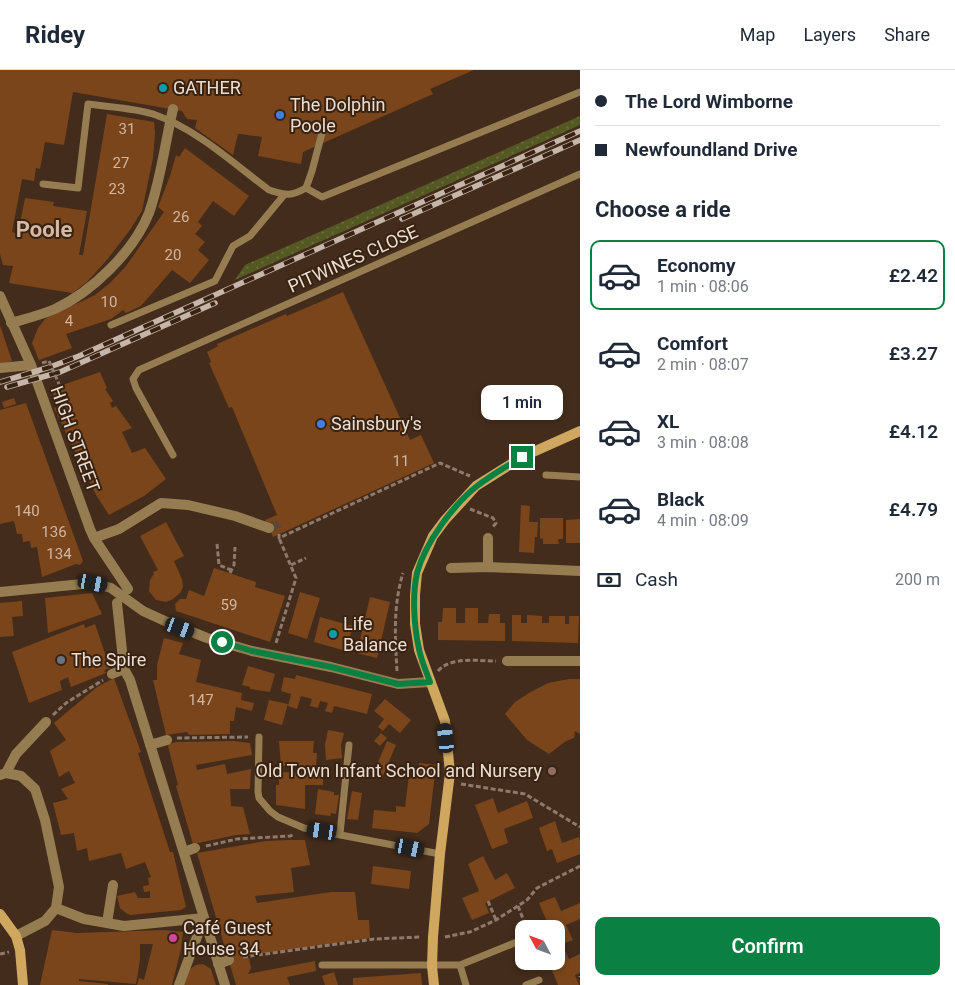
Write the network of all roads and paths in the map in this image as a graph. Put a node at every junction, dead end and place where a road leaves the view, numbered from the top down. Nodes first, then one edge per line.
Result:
1 (580, 92) edge
2 (173, 109) dead end
3 (170, 121) junction
4 (322, 133) dead end
5 (580, 174) edge
6 (43, 184) dead end
7 (306, 188) junction
8 (284, 194) junction
9 (0, 296) edge
10 (11, 323) junction
11 (111, 325) dead end
12 (49, 361) dead end
13 (31, 365) junction
14 (0, 368) edge
15 (59, 384) dead end
16 (580, 431) edge
17 (173, 455) dead end
18 (546, 475) dead end
19 (471, 476) dead end
20 (580, 477) edge
21 (460, 504) junction
22 (269, 528) tunnel mouth
23 (94, 538) junction
24 (488, 538) joint
25 (217, 544) dead end
26 (235, 547) dead end
27 (306, 558) dead end
28 (291, 565) junction
29 (451, 568) dead end
30 (488, 568) junction
31 (580, 571) edge
32 (0, 592) edge
33 (122, 596) junction
34 (273, 654) junction
35 (507, 660) joint
36 (580, 661) edge
37 (124, 669) junction
38 (112, 674) joint
39 (430, 682) junction
40 (46, 722) joint
41 (259, 737) joint
42 (167, 740) joint
43 (150, 745) junction
44 (349, 745) dead end
45 (3, 774) edge
46 (450, 782) junction
47 (304, 828) junction
48 (580, 828) edge
49 (340, 834) junction
50 (195, 848) joint
51 (184, 852) junction
52 (440, 854) junction
53 (580, 866) edge
54 (113, 885) dead end
55 (488, 901) dead end
56 (518, 906) junction
57 (56, 908) junction
58 (0, 914) edge
59 (204, 918) junction
60 (496, 920) junction
61 (523, 920) edge
62 (107, 923) junction
63 (16, 936) junction
64 (433, 937) junction
65 (515, 943) edge
66 (243, 957) dead end
67 (229, 960) dead end
68 (218, 964) junction
69 (322, 965) dead end
70 (460, 965) junction
71 (432, 966) junction
72 (539, 980) dead end
73 (23, 985) edge
74 (179, 985) edge
75 (225, 985) edge
76 (434, 985) edge
77 (466, 985) edge
78 (526, 985) edge

1 - 7 lane
2 - 3 street
3 - 6 lane
3 - 8 lane
3 - 10 street
4 - 7 lane
5 - 17 lane, PITWINES CLOSE
7 - 8 lane
8 - 11 lane
9 - 10 street, HIGH STREET
10 - 13 street, HIGH STREET
12 - 15 path, bridge
13 - 14 street
13 - 23 street, HIGH STREET
16 - 21 street
18 - 20 lane
19 - 28 path
21 - 24 path
21 - 39 street
22 - 23 street
23 - 33 street, HIGH STREET
24 - 30 street
25 - 26 path
27 - 28 path
28 - 34 path
29 - 30 street
30 - 31 street
32 - 33 street
33 - 34 street
33 - 37 street, HIGH STREET
34 - 39 street
35 - 36 street
35 - 39 path
37 - 38 street
37 - 43 street, HIGH STREET
38 - 40 path
39 - 46 street
40 - 45 street
41 - 42 path
41 - 47 lane
42 - 43 street
43 - 51 street, HIGH STREET
44 - 49 lane
45 - 57 street
46 - 48 path
46 - 52 street
47 - 49 lane
47 - 50 path
49 - 52 lane
50 - 51 street
51 - 59 street, HIGH STREET
52 - 64 street
53 - 56 path
54 - 62 street
55 - 60 path
56 - 60 path
56 - 61 path
57 - 62 street
57 - 63 street
58 - 63 street
59 - 62 street
59 - 68 street, HIGH STREET
59 - 74 street
60 - 64 path
63 - 73 street
64 - 66 path
64 - 71 street
65 - 70 lane
67 - 68 street
68 - 75 street, HIGH STREET
69 - 71 lane
70 - 71 lane
70 - 77 lane
71 - 76 street
72 - 78 lane

